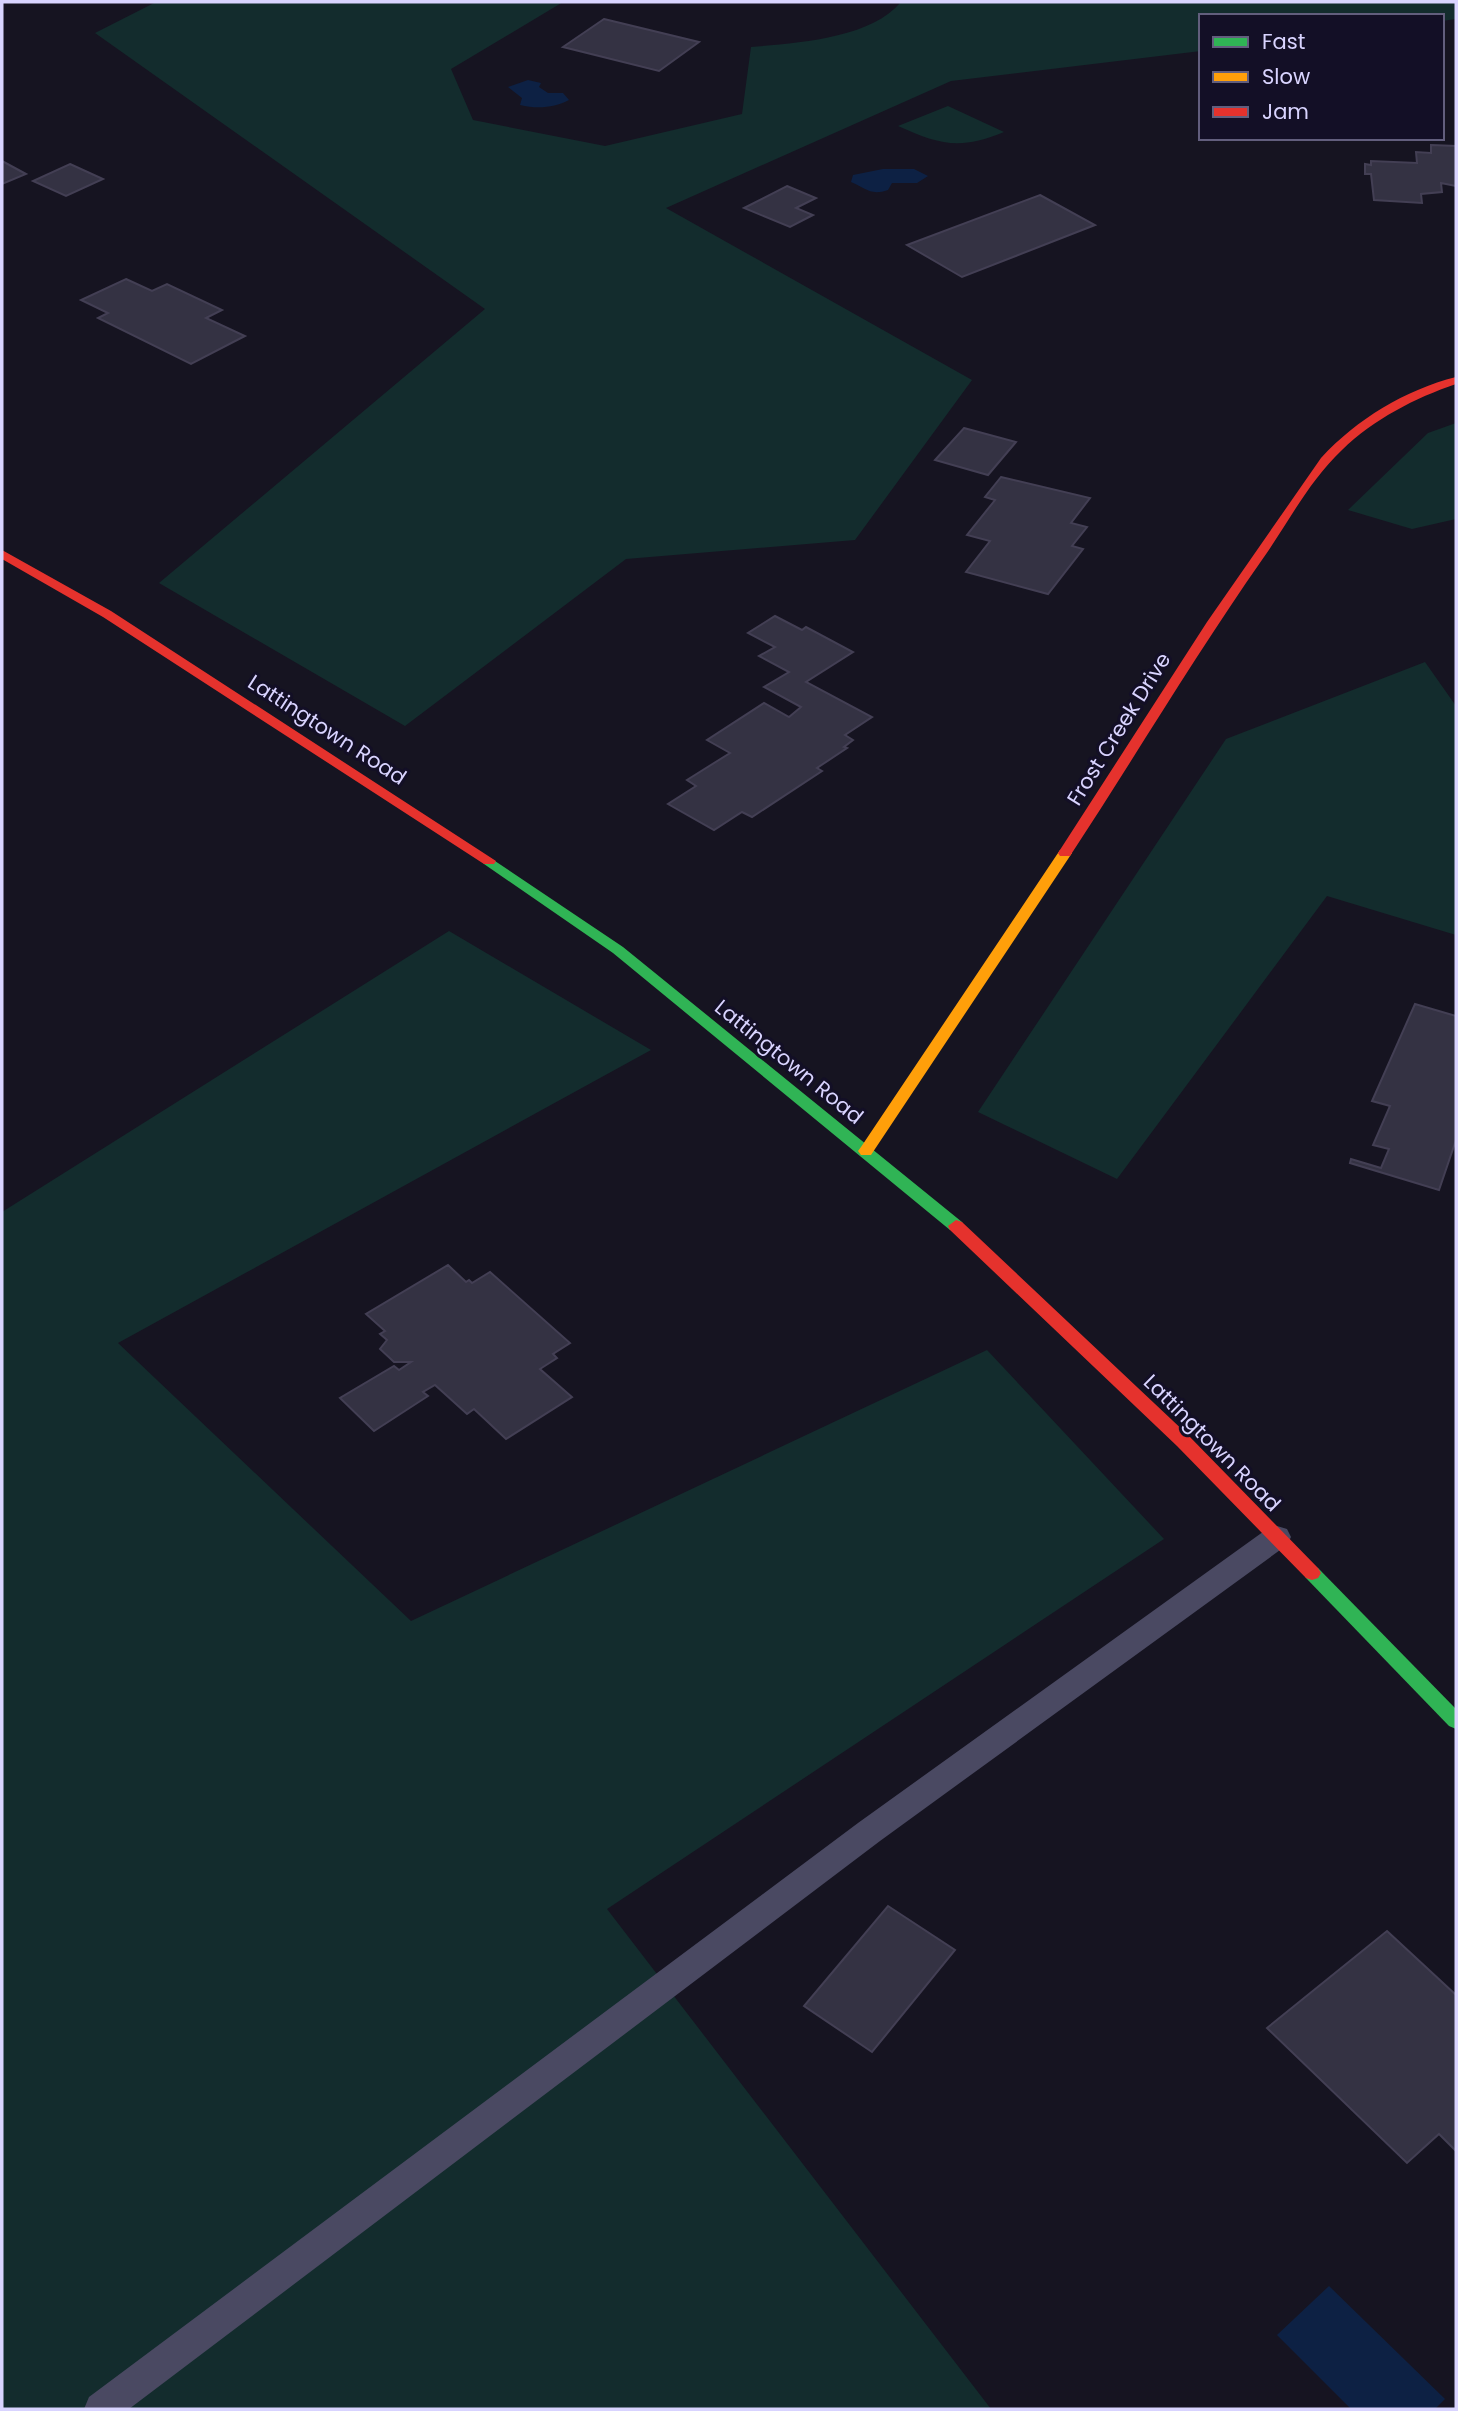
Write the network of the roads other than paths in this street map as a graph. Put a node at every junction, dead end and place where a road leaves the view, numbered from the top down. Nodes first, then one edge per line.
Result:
1 (1456, 380) edge
2 (2, 554) edge
3 (866, 1151) junction
4 (1277, 1537) junction
5 (1456, 1721) edge
6 (101, 2409) edge

1 - 3 street, Frost Creek Drive
2 - 3 street, Lattingtown Road
3 - 4 street, Lattingtown Road
4 - 5 street, Lattingtown Road
4 - 6 lane

